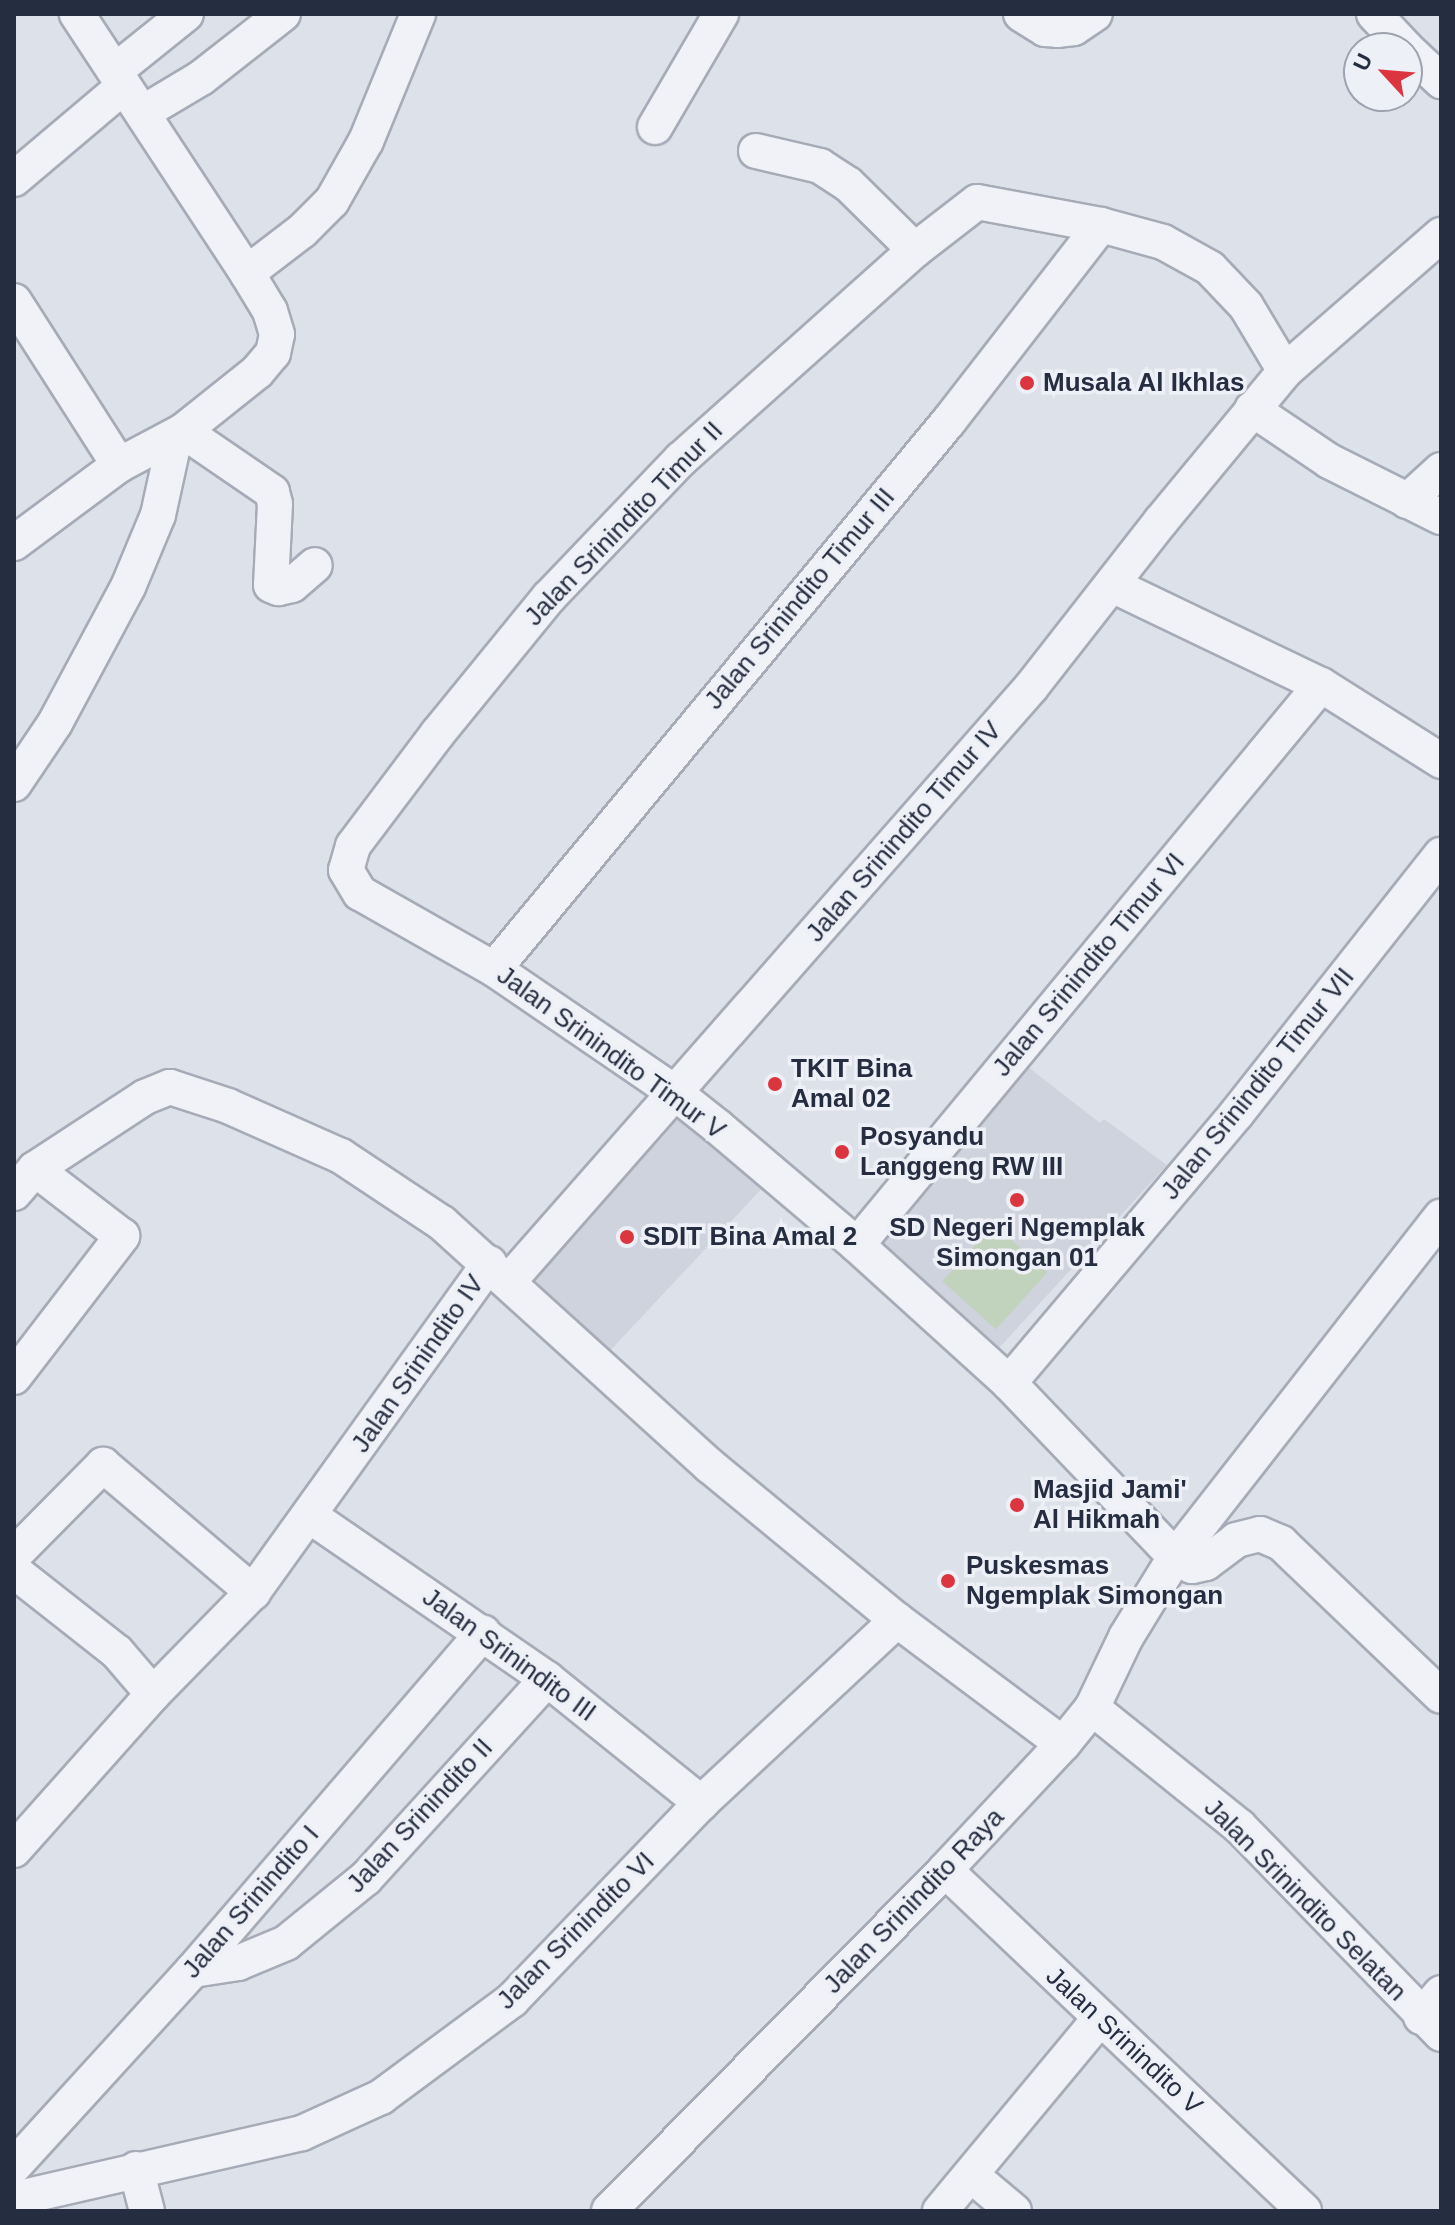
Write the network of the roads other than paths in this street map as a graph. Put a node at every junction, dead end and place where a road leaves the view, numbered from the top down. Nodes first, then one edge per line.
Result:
1 (77, 14) edge
2 (186, 14) edge
3 (283, 14) edge
4 (418, 14) edge
5 (721, 14) edge
6 (1021, 14) edge
7 (1095, 14) edge
8 (1374, 14) edge
9 (1391, 32) edge
10 (1423, 64) edge
11 (1441, 81) edge
12 (127, 90) junction
13 (655, 127) dead end
14 (756, 151) dead end
15 (14, 179) edge
16 (1101, 225) junction
17 (1441, 235) edge
18 (915, 250) junction
19 (247, 273) junction
20 (14, 301) edge
21 (1285, 371) junction
22 (1252, 409) junction
23 (179, 434) junction
24 (119, 465) junction
25 (1441, 470) edge
26 (1407, 501) junction
27 (1441, 517) edge
28 (14, 543) edge
29 (315, 565) dead end
30 (1112, 585) junction
31 (1321, 685) junction
32 (1441, 761) edge
33 (14, 784) edge
34 (1441, 855) edge
35 (346, 870) joint
36 (494, 969) junction
37 (674, 1092) junction
38 (25, 1181) edge
39 (1441, 1216) edge
40 (857, 1245) junction
41 (499, 1272) junction
42 (14, 1377) edge
43 (1009, 1383) junction
44 (310, 1516) junction
45 (14, 1555) edge
46 (1175, 1557) junction
47 (14, 1571) edge
48 (253, 1592) junction
49 (897, 1620) junction
50 (483, 1633) junction
51 (547, 1679) junction
52 (153, 1694) junction
53 (1441, 1696) edge
54 (1092, 1708) junction
55 (1063, 1744) junction
56 (701, 1803) junction
57 (16, 1844) edge
58 (945, 1870) junction
59 (193, 1970) junction
60 (1434, 2015) edge
61 (1100, 2018) junction
62 (14, 2166) edge
63 (136, 2169) junction
64 (971, 2175) junction
65 (14, 2199) edge
66 (147, 2211) edge
67 (609, 2211) edge
68 (940, 2211) edge
69 (1014, 2211) edge
70 (1304, 2211) edge

1 - 12 street
2 - 12 street
3 - 12 street
4 - 19 street
5 - 13 street
6 - 7 street
8 - 9 street
10 - 11 street
12 - 15 street
12 - 19 street
14 - 18 street
16 - 18 street, Jalan Srinindito Timur II
16 - 21 street, Jalan Srinindito Timur II
16 - 36 street, Jalan Srinindito Timur III
17 - 21 street, Jalan Srinindito Timur IV
18 - 35 street, Jalan Srinindito Timur II
19 - 23 street
20 - 24 street
21 - 22 street, Jalan Srinindito Timur IV
22 - 26 street
22 - 30 street, Jalan Srinindito Timur IV
23 - 24 street
23 - 29 street
23 - 33 street
24 - 28 street
25 - 26 street
26 - 27 street
30 - 31 street
30 - 37 street, Jalan Srinindito Timur IV
31 - 32 street
31 - 40 street, Jalan Srinindito Timur VI
34 - 43 street, Jalan Srinindito Timur VII
35 - 36 street, Jalan Srinindito Timur V
36 - 37 street, Jalan Srinindito Timur V
37 - 40 street, Jalan Srinindito Timur V
37 - 41 street, Jalan Srinindito Timur IV
38 - 41 street
38 - 42 street
39 - 46 street, Jalan Srinindito Raya
40 - 43 street, Jalan Srinindito Timur V
41 - 44 street, Jalan Srinindito IV
41 - 49 street, Jalan Srinindito IV
43 - 46 street, Jalan Srinindito Timur V
44 - 48 street, Jalan Srinindito IV
44 - 50 street, Jalan Srinindito III
45 - 48 street
46 - 53 street
46 - 54 street, Jalan Srinindito Raya
47 - 52 street
48 - 52 street, Jalan Srinindito IV
49 - 55 street, Jalan Srinindito IV
49 - 56 street, Jalan Srinindito VI
50 - 51 street, Jalan Srinindito III
50 - 59 street, Jalan Srinindito I
51 - 56 street, Jalan Srinindito III
51 - 59 street, Jalan Srinindito II
52 - 57 street, Jalan Srinindito IV
54 - 55 street, Jalan Srinindito Raya
54 - 60 street, Jalan Srinindito Selatan
55 - 58 street, Jalan Srinindito Raya
56 - 63 street, Jalan Srinindito VI
58 - 61 street, Jalan Srinindito V
58 - 67 street, Jalan Srinindito Raya
59 - 62 street, Jalan Srinindito I
61 - 64 street
61 - 70 street, Jalan Srinindito V
63 - 65 street, Jalan Srinindito VI
63 - 66 street
64 - 68 street
64 - 69 street

